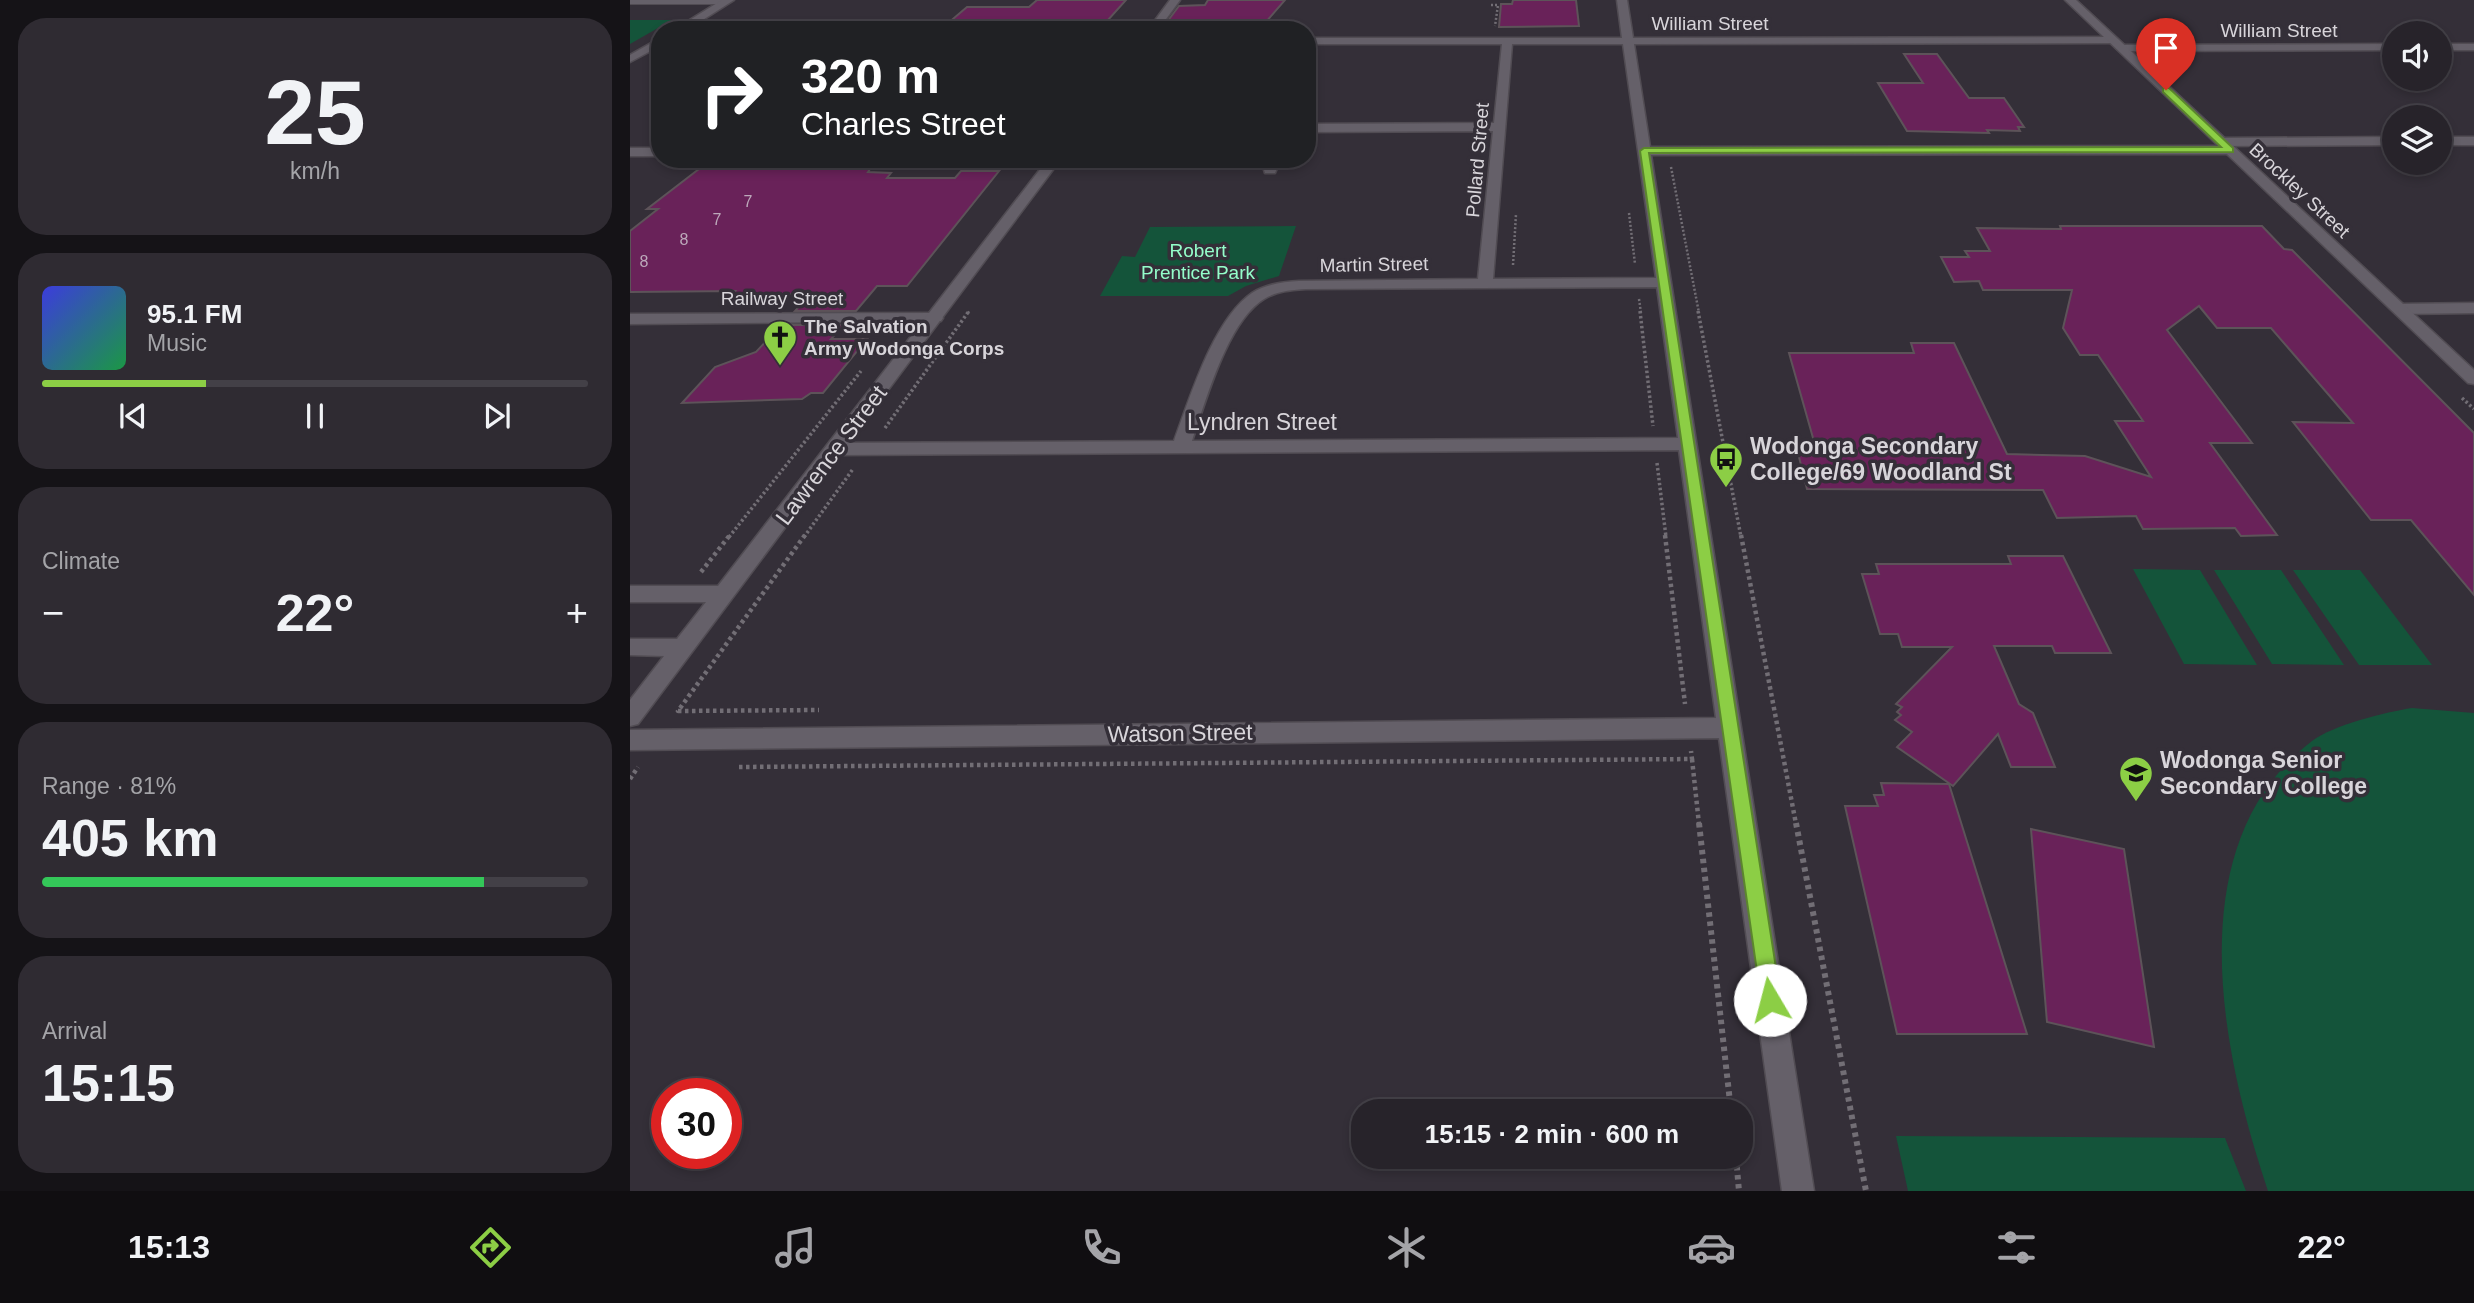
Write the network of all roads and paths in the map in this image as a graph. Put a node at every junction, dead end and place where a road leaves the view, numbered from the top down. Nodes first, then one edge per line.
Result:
1 (1175, 0) edge
2 (1622, 0) edge
3 (2070, 0) edge
4 (661, 1) edge
5 (727, 1) edge
6 (630, 2) edge
7 (694, 21) edge
8 (1160, 21) edge
9 (1316, 41) edge
10 (1507, 41) junction
11 (1628, 41) junction
12 (2117, 44) junction
13 (651, 46) edge
14 (2382, 47) edge
15 (2452, 47) edge
16 (2474, 47) edge
17 (630, 59) edge
18 (1499, 127) junction
19 (1316, 128) edge
20 (2382, 141) edge
21 (2452, 141) edge
22 (2474, 141) edge
23 (2226, 146) junction
24 (1644, 151) junction
25 (630, 152) edge
26 (651, 152) edge
27 (1670, 160) dead end
28 (1023, 168) edge
29 (1048, 168) edge
30 (1020, 172) dead end
31 (1628, 203) dead end
32 (1517, 204) dead end
33 (1513, 272) dead end
34 (1485, 282) junction
35 (1637, 282) junction
36 (1664, 282) junction
37 (976, 302) dead end
38 (2474, 308) edge
39 (2400, 309) junction
40 (935, 318) junction
41 (630, 319) edge
42 (869, 362) dead end
43 (2474, 379) edge
44 (1654, 429) dead end
45 (1688, 444) junction
46 (1181, 447) junction
47 (836, 449) junction
48 (870, 449) junction
49 (1643, 463) dead end
50 (630, 594) edge
51 (685, 594) junction
52 (726, 594) junction
53 (630, 647) edge
54 (683, 648) junction
55 (1671, 705) dead end
56 (832, 710) dead end
57 (630, 717) edge
58 (1730, 728) junction
59 (630, 740) edge
60 (1692, 759) dead end
61 (638, 767) dead end
62 (630, 779) edge
63 (1730, 1099) edge
64 (1737, 1169) edge
65 (1740, 1191) edge
66 (1798, 1191) edge
67 (1866, 1191) edge

1 - 8 street
2 - 11 street
3 - 12 street, Brockley Street
4 - 5 lane
4 - 6 lane
5 - 7 street
9 - 10 street, William Street
10 - 11 street, William Street
10 - 18 street, Pollard Street
11 - 12 street, William Street
11 - 24 street
12 - 14 street, William Street
12 - 23 street, Brockley Street
13 - 17 street
15 - 16 street
18 - 19 street
18 - 34 street, Pollard Street
20 - 23 street
21 - 22 street
23 - 24 street
23 - 39 street, Brockley Street
24 - 36 street
25 - 26 street
27 - 67 path
28 - 30 path
29 - 40 street, Lawrence Street
31 - 35 path
32 - 33 path
34 - 35 street, Martin Street
34 - 46 street, Martin Street
35 - 36 street, Martin Street
35 - 44 path
36 - 45 street
37 - 48 path
38 - 39 street
39 - 43 street, Brockley Street
40 - 41 street, Railway Street
40 - 47 street, Lawrence Street
42 - 51 path
45 - 46 street, Lyndren Street
45 - 58 street
46 - 48 street, Lyndren Street
47 - 48 street, Lyndren Street
47 - 52 street, Lawrence Street
48 - 56 path
49 - 55 path
50 - 51 street
51 - 52 street
52 - 54 street, Lawrence Street
53 - 54 street
54 - 57 street, Lawrence Street
58 - 59 street, Watson Street
58 - 66 street
60 - 63 path
61 - 62 path
64 - 65 path

